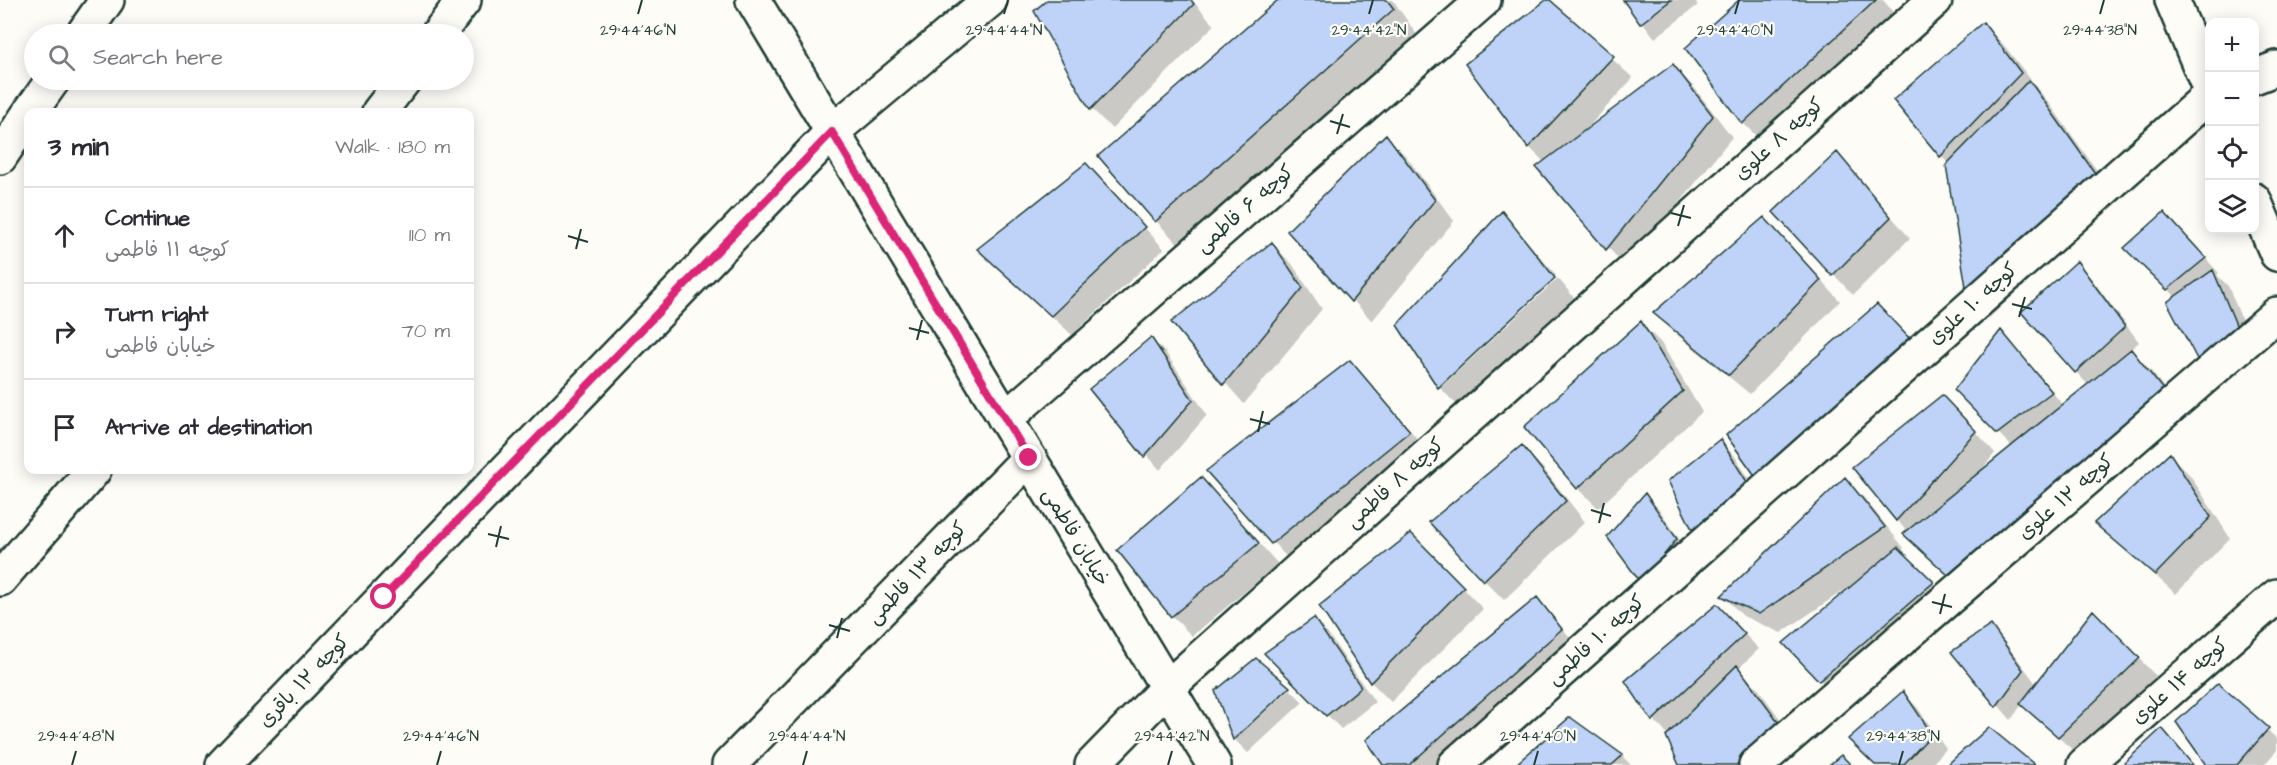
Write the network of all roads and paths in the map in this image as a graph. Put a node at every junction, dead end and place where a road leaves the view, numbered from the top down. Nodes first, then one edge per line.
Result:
1 (107, 0) edge
2 (464, 0) edge
3 (753, 0) edge
4 (990, 0) edge
5 (1485, 0) edge
6 (1935, 0) edge
7 (2172, 0) edge
8 (90, 24) edge
9 (446, 24) edge
10 (2277, 68) edge
11 (2259, 75) edge
12 (2205, 80) edge
13 (46, 90) edge
14 (396, 90) edge
15 (2205, 96) edge
16 (33, 108) edge
17 (382, 108) edge
18 (24, 121) edge
19 (832, 132) junction
20 (0, 157) edge
21 (2259, 212) edge
22 (2277, 254) edge
23 (1624, 279) joint
24 (2277, 314) edge
25 (1005, 418) junction
26 (1029, 458) junction
27 (91, 474) edge
28 (1737, 514) joint
29 (0, 579) edge
30 (2277, 597) edge
31 (1167, 688) junction
32 (223, 765) edge
33 (729, 765) edge
34 (1092, 765) edge
35 (1214, 765) edge
36 (1455, 765) edge
37 (1756, 765) edge
38 (2084, 765) edge

1 - 8 street
2 - 9 street
3 - 19 street, خیابان فاطمی
4 - 19 street, کوچه ۱۲ باقری
5 - 25 street, کوچه ۶ فاطمی
6 - 23 street, کوچه ۸ علوی
7 - 12 street
10 - 11 street
13 - 16 street
14 - 17 street
15 - 28 street, کوچه ۱۰ علوی
18 - 20 street
19 - 25 street, خیابان فاطمی
19 - 32 street, کوچه ۱۲ باقری
21 - 22 street
23 - 31 street, کوچه ۸ فاطمی
24 - 37 street, کوچه ۱۲ علوی
25 - 26 street, خیابان فاطمی
26 - 31 street, خیابان فاطمی
26 - 33 street, کوچه ۱۳ فاطمی
27 - 29 street
28 - 36 street, کوچه ۱۰ فاطمی
30 - 38 street, کوچه ۱۴ علوی
31 - 34 street, کوچه ۸ فاطمی
31 - 35 street, خیابان فاطمی

